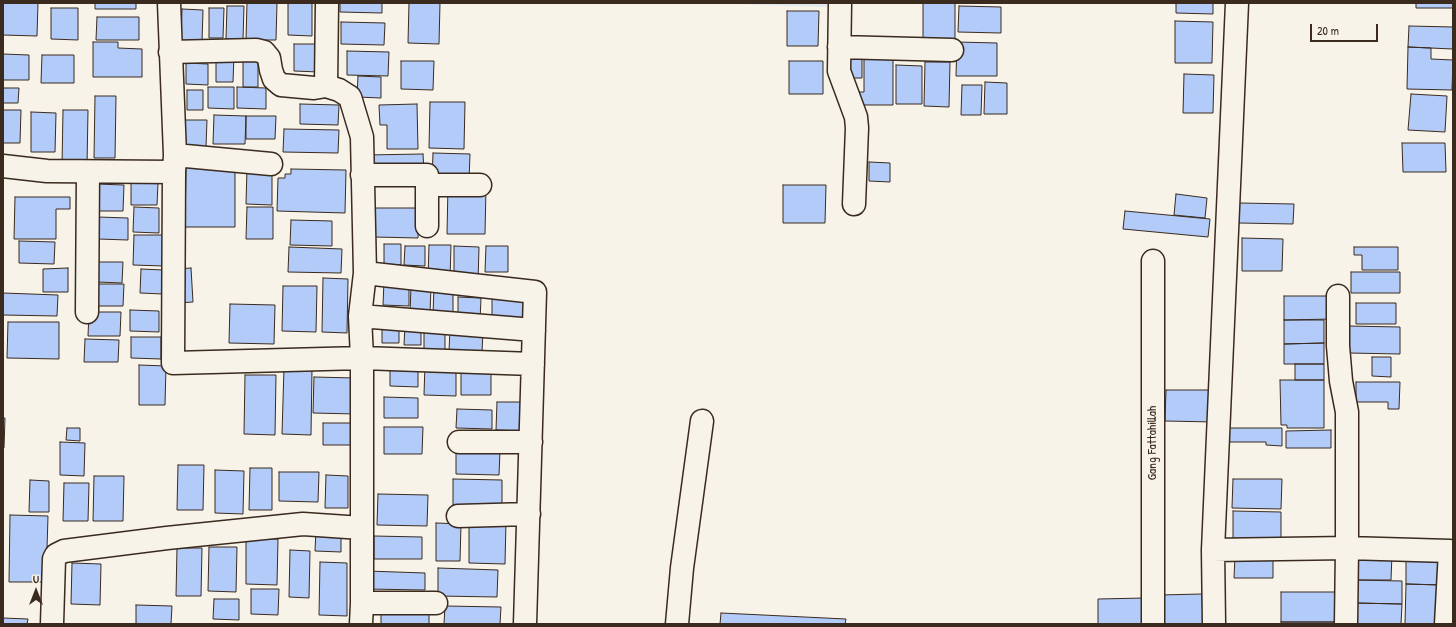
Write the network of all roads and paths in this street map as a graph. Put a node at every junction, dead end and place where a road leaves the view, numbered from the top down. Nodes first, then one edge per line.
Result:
1 (169, 3) edge
2 (327, 3) edge
3 (840, 3) edge
4 (1237, 3) edge
5 (839, 47) junction
6 (952, 50) dead end
7 (170, 52) junction
8 (326, 86) junction
9 (175, 163) junction
10 (271, 164) dead end
11 (3, 166) edge
12 (88, 172) junction
13 (362, 175) junction
14 (427, 185) junction
15 (480, 185) dead end
16 (854, 204) dead end
17 (427, 226) dead end
18 (1152, 262) dead end
19 (365, 273) junction
20 (1338, 296) dead end
21 (87, 312) dead end
22 (360, 316) junction
23 (534, 330) junction
24 (362, 358) junction
25 (533, 364) junction
26 (702, 421) dead end
27 (459, 442) dead end
28 (531, 442) junction
29 (529, 514) junction
30 (458, 516) dead end
31 (362, 528) junction
32 (1347, 548) junction
33 (1213, 550) junction
34 (362, 603) junction
35 (436, 603) dead end
36 (52, 624) edge
37 (361, 624) edge
38 (525, 624) edge
39 (677, 624) edge
40 (1153, 624) edge
41 (1214, 624) edge
42 (1346, 624) edge
43 (1446, 624) edge

1 - 7 street
2 - 8 street
3 - 5 street
4 - 33 street
5 - 6 street
5 - 16 street
7 - 8 street
7 - 9 street
8 - 13 street
9 - 10 street
9 - 12 street
9 - 24 street
11 - 12 street
12 - 21 street
13 - 14 street
13 - 19 street
14 - 15 street
14 - 17 street
18 - 40 street, Gang Fattahillah
19 - 22 street
19 - 23 street
20 - 32 street
22 - 23 street
22 - 24 street
23 - 25 street
24 - 25 street
24 - 31 street
25 - 28 street
26 - 39 street
27 - 28 street
28 - 29 street
29 - 30 street
29 - 38 street
31 - 34 street
31 - 36 street
32 - 33 street
32 - 42 street
32 - 43 street
33 - 41 street
34 - 35 street
34 - 37 street

